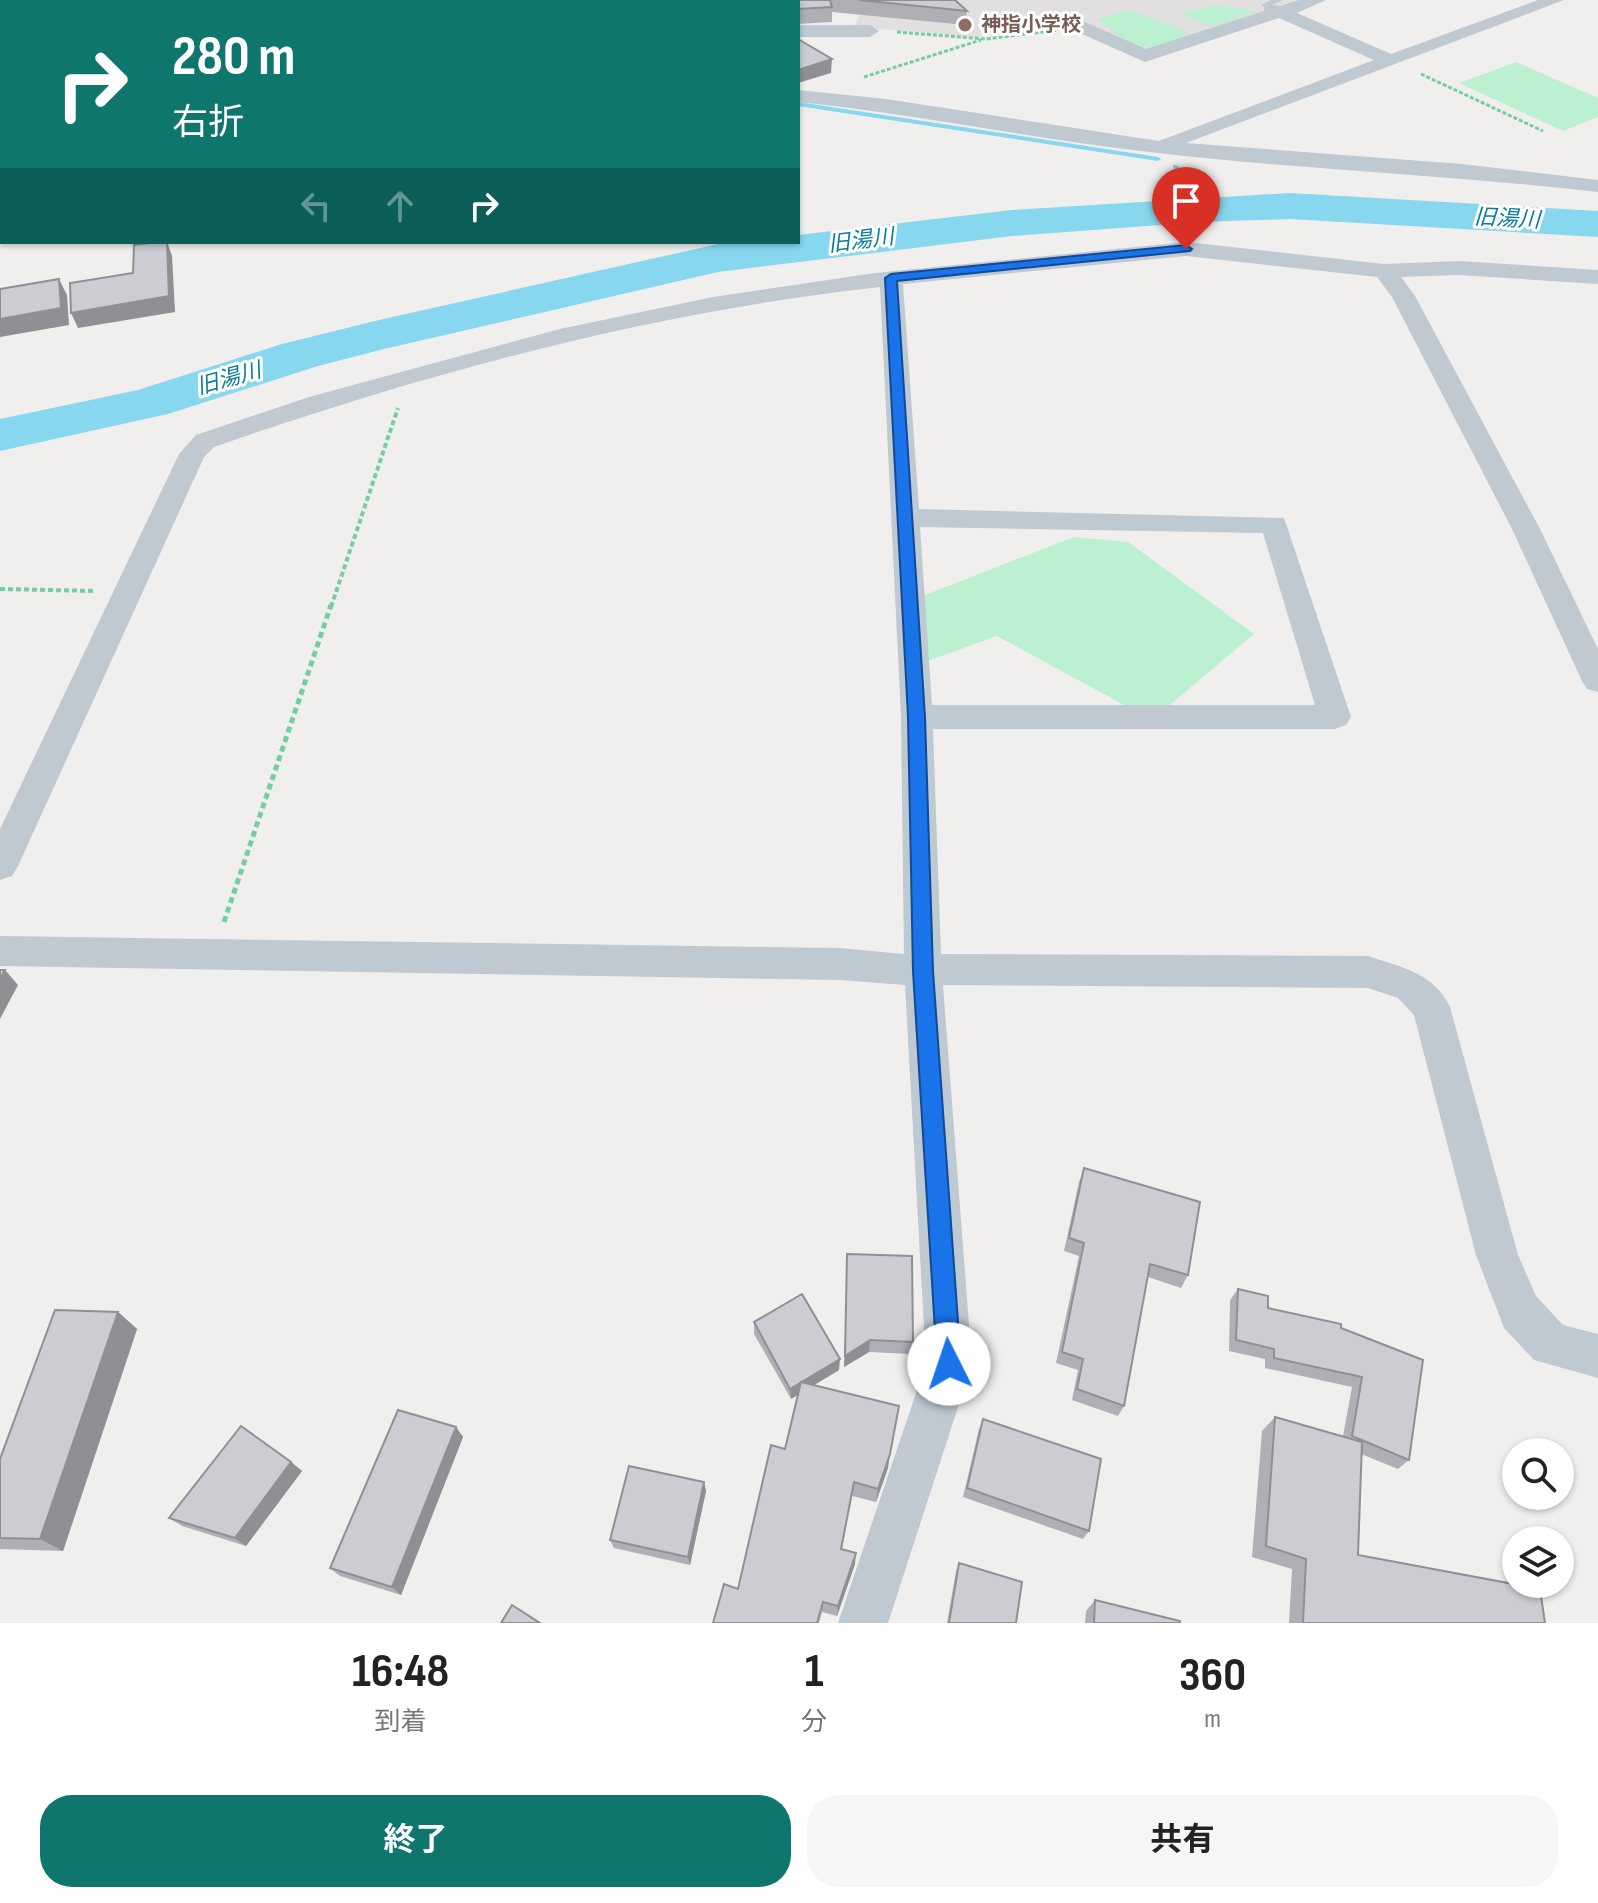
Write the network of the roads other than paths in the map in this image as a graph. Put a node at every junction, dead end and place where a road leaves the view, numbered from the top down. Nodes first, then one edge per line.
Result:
1 (1317, 0) edge
2 (1555, 0) edge
3 (1277, 7) edge
4 (1079, 26) road end
5 (800, 31) edge
6 (870, 31) road end
7 (1392, 61) junction
8 (800, 96) edge
9 (1157, 147) junction
10 (1598, 186) edge
11 (1384, 271) junction
12 (1598, 277) edge
13 (891, 278) junction
14 (905, 518) junction
15 (1598, 681) edge
16 (917, 717) junction
17 (0, 866) edge
18 (0, 951) edge
19 (923, 971) junction
20 (1598, 1356) edge
21 (863, 1623) edge

1 - 3 street
2 - 7 street
3 - 4 street
3 - 7 street
5 - 6 street
7 - 9 street
8 - 9 street
9 - 10 street
11 - 12 street
11 - 13 street
11 - 15 street
13 - 14 street
13 - 17 street
14 - 16 street
14 - 16 street
16 - 19 street
18 - 19 street
19 - 20 street
19 - 21 street

